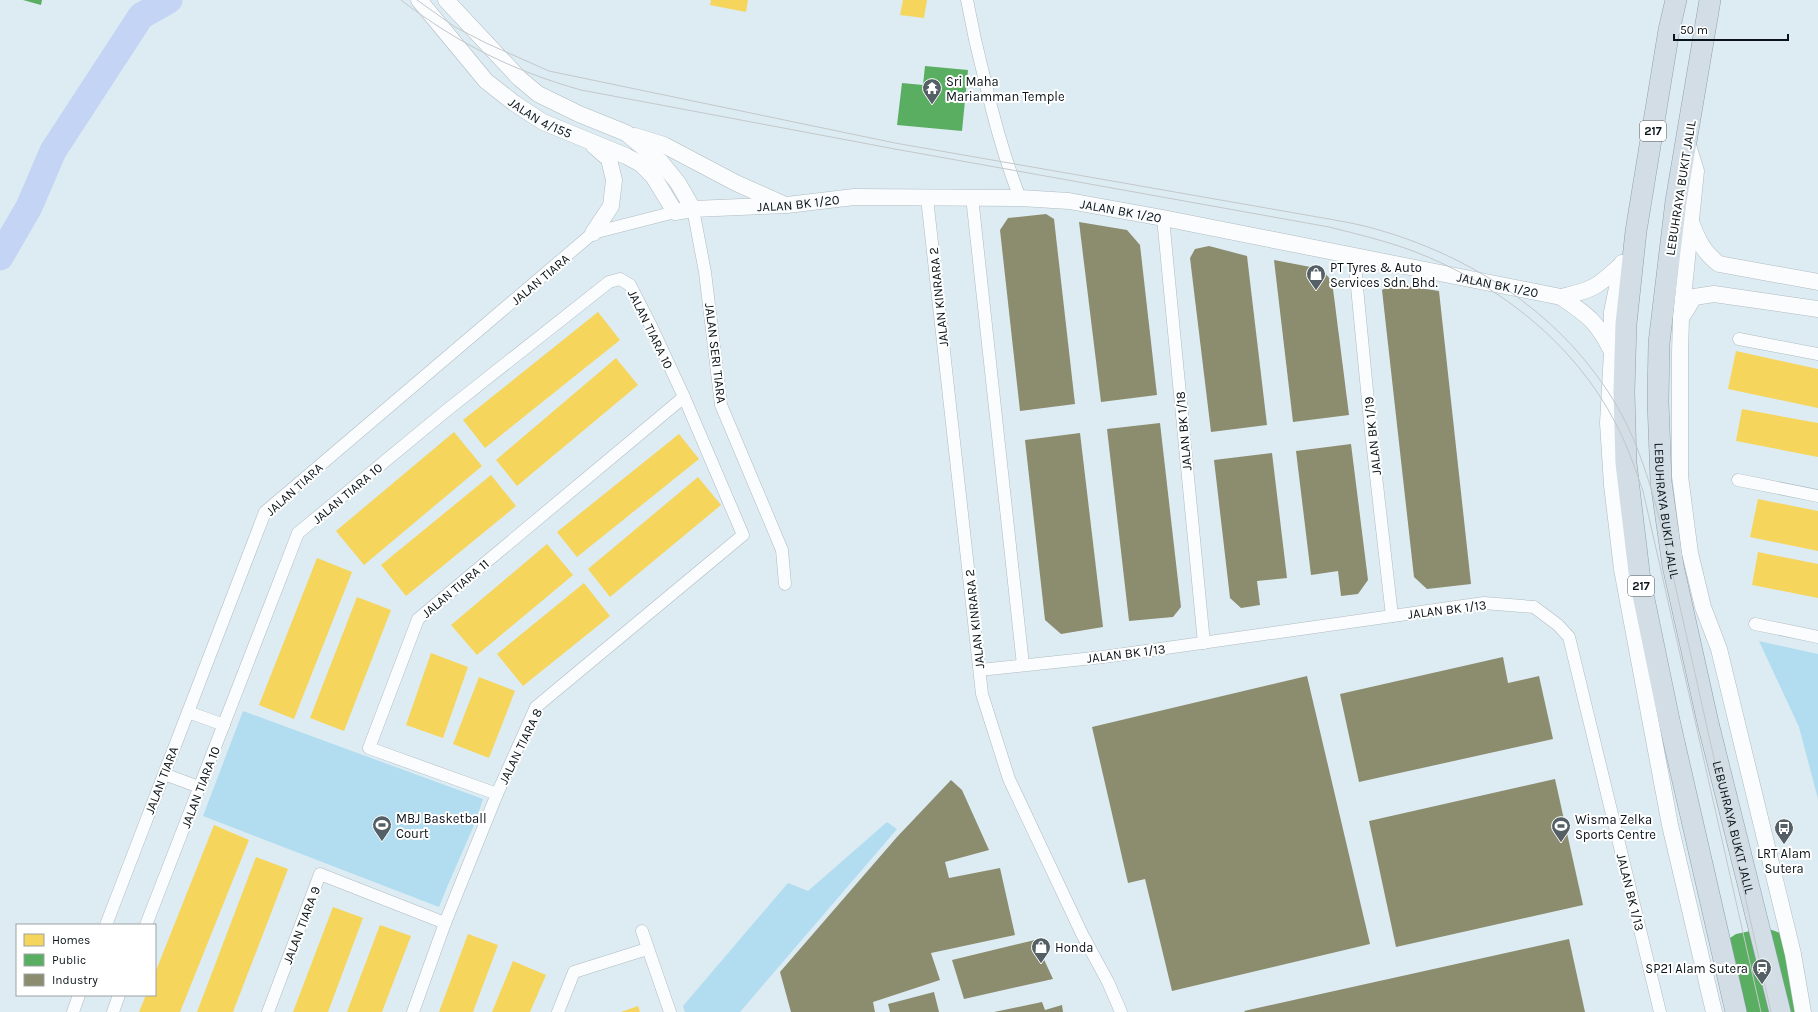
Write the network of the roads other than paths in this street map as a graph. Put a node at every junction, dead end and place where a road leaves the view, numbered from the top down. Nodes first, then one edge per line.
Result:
1 (419, 0) edge
2 (446, 0) edge
3 (967, 0) edge
4 (1676, 0) edge
5 (1710, 0) edge
6 (626, 133) junction
7 (587, 140) junction
8 (1686, 141) junction
9 (972, 197) junction
10 (927, 198) junction
11 (1020, 198) junction
12 (787, 206) junction
13 (693, 208) junction
14 (675, 212) junction
15 (1163, 218) junction
16 (1691, 221) junction
17 (1636, 231) junction
18 (593, 233) junction
19 (1354, 256) junction
20 (1621, 265) junction
21 (1818, 282) edge
22 (1561, 297) junction
23 (1818, 309) edge
24 (1682, 317) junction
25 (1739, 339) dead end
26 (1612, 352) junction
27 (1818, 354) edge
28 (684, 397) junction
29 (1738, 480) dead end
30 (1818, 496) edge
31 (743, 535) joint
32 (785, 584) dead end
33 (1392, 616) junction
34 (1755, 624) dead end
35 (1818, 637) edge
36 (1204, 643) junction
37 (1023, 665) junction
38 (980, 670) junction
39 (188, 712) junction
40 (224, 725) junction
41 (164, 774) junction
42 (199, 787) junction
43 (497, 794) junction
44 (445, 923) junction
45 (106, 924) edge
46 (146, 924) edge
47 (642, 931) dead end
48 (647, 949) junction
49 (79, 996) edge
50 (119, 996) edge
51 (73, 1012) edge
52 (112, 1012) edge
53 (268, 1012) edge
54 (413, 1012) edge
55 (558, 1012) edge
56 (670, 1012) edge
57 (1121, 1012) edge
58 (1660, 1012) edge
59 (1714, 1012) edge
60 (1736, 1012) edge
61 (1780, 1012) edge
62 (1803, 1012) edge

1 - 7 street, JALAN 4/155
2 - 6 street, JALAN 4/155
3 - 11 street
4 - 17 highway, 217
5 - 8 highway, LEBUHRAYA BUKIT JALIL
6 - 12 street
6 - 13 street, JALAN 4/155
7 - 14 street, JALAN 4/155
7 - 18 street
8 - 16 street
8 - 61 highway, LEBUHRAYA BUKIT JALIL
9 - 10 street, JALAN BK 1/20
9 - 11 street, JALAN BK 1/20
9 - 37 street
10 - 12 street, JALAN BK 1/20
10 - 38 street, JALAN KINRARA 2
11 - 15 street, JALAN BK 1/20
12 - 13 street, JALAN BK 1/20
13 - 14 street, JALAN BK 1/20
13 - 32 street, JALAN SERI TIARA
14 - 18 street, JALAN TIARA
15 - 19 street, JALAN BK 1/20
15 - 36 street, JALAN BK 1/18
16 - 21 street
16 - 24 street
17 - 20 street
17 - 60 highway, 217
18 - 39 street, JALAN TIARA
19 - 22 street, JALAN BK 1/20
19 - 33 street, JALAN BK 1/19
20 - 22 street, JALAN BK 1/20
20 - 26 street
22 - 26 street, JALAN BK 1/20
23 - 24 street
24 - 62 street
25 - 27 street
26 - 59 street
28 - 31 street, JALAN TIARA 10
28 - 40 street, JALAN TIARA 10
28 - 43 street, JALAN TIARA 11
29 - 30 street
31 - 43 street, JALAN TIARA 8
33 - 36 street, JALAN BK 1/13
33 - 58 street, JALAN BK 1/13
34 - 35 street
36 - 37 street, JALAN BK 1/13
37 - 38 street, JALAN BK 1/13
38 - 57 street, JALAN KINRARA 2
39 - 40 street
39 - 41 street, JALAN TIARA
40 - 42 street, JALAN TIARA 10
41 - 42 street
41 - 45 street, JALAN TIARA
42 - 46 street, JALAN TIARA 10
43 - 44 street, JALAN TIARA 8
44 - 53 street, JALAN TIARA 9
44 - 54 street, JALAN TIARA 8
47 - 48 street
48 - 55 street
48 - 56 street
49 - 51 street
50 - 52 street

